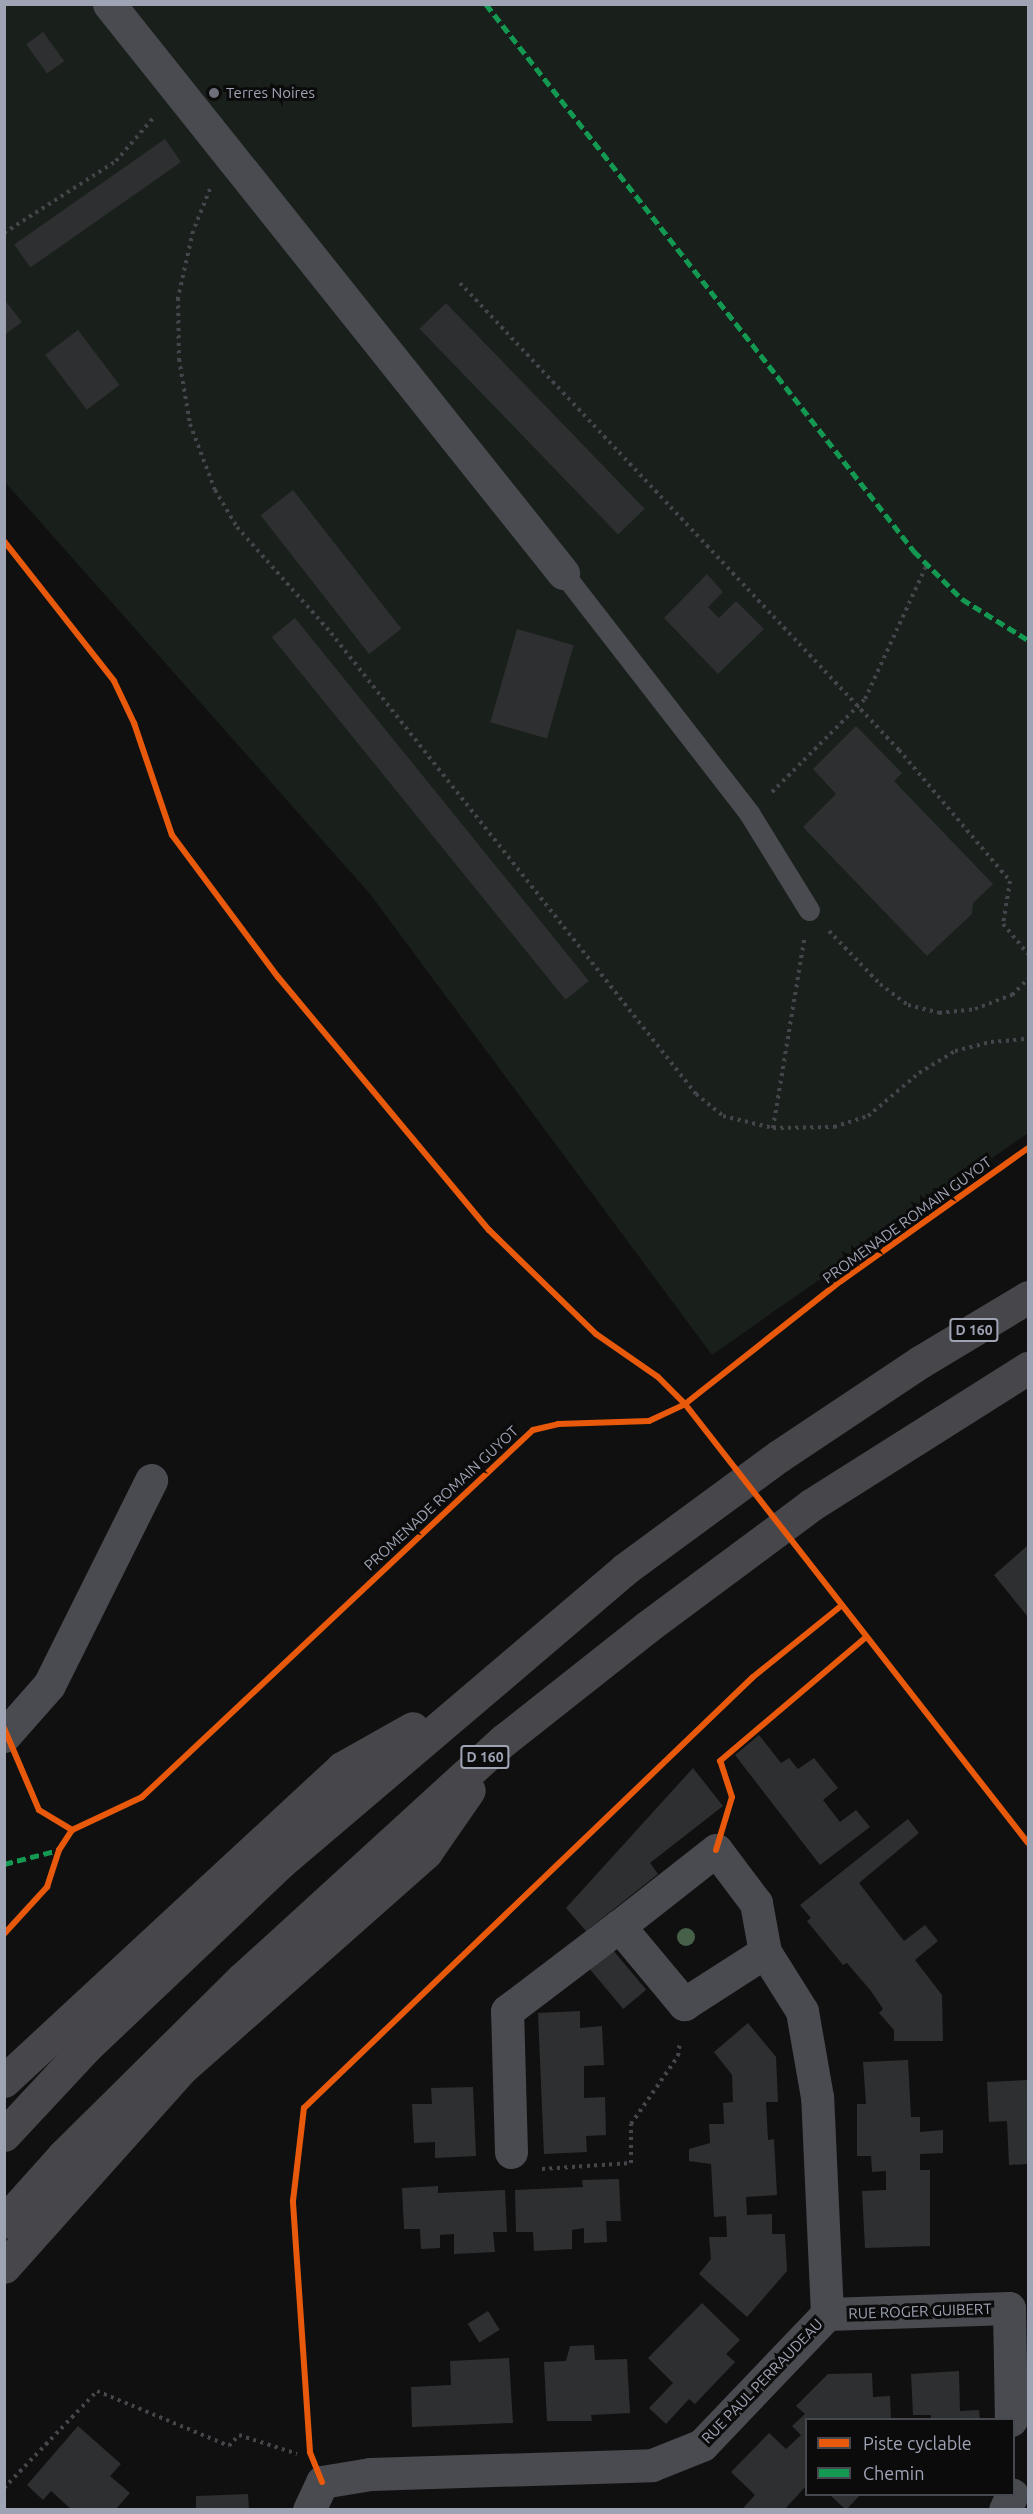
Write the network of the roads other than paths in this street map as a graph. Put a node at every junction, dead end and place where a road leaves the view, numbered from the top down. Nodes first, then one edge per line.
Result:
1 (109, 4) edge
2 (563, 573) joint
3 (809, 910) road end
4 (1029, 1297) edge
5 (1029, 1368) edge
6 (151, 1480) dead end
7 (472, 1695) junction
8 (4, 1736) edge
9 (504, 1740) junction
10 (619, 1926) junction
11 (765, 1952) junction
12 (4, 2081) edge
13 (4, 2135) edge
14 (511, 2152) road end
15 (4, 2222) edge
16 (4, 2266) edge
17 (827, 2314) junction
18 (1011, 2418) edge
19 (1011, 2496) edge
20 (309, 2510) edge
21 (1005, 2510) edge

1 - 2 street
2 - 3 lane
4 - 7 highway, D 160
5 - 9 highway, D 160
6 - 8 street
7 - 12 highway, D 160
7 - 13 highway, D 160
9 - 15 highway, D 160
9 - 16 highway, D 160
10 - 11 street
10 - 11 street, RUE PAUL PERRAUDEAU
10 - 14 street
11 - 17 street, RUE PAUL PERRAUDEAU
17 - 18 street, RUE ROGER GUIBERT
17 - 20 street, RUE PAUL PERRAUDEAU
19 - 21 street

